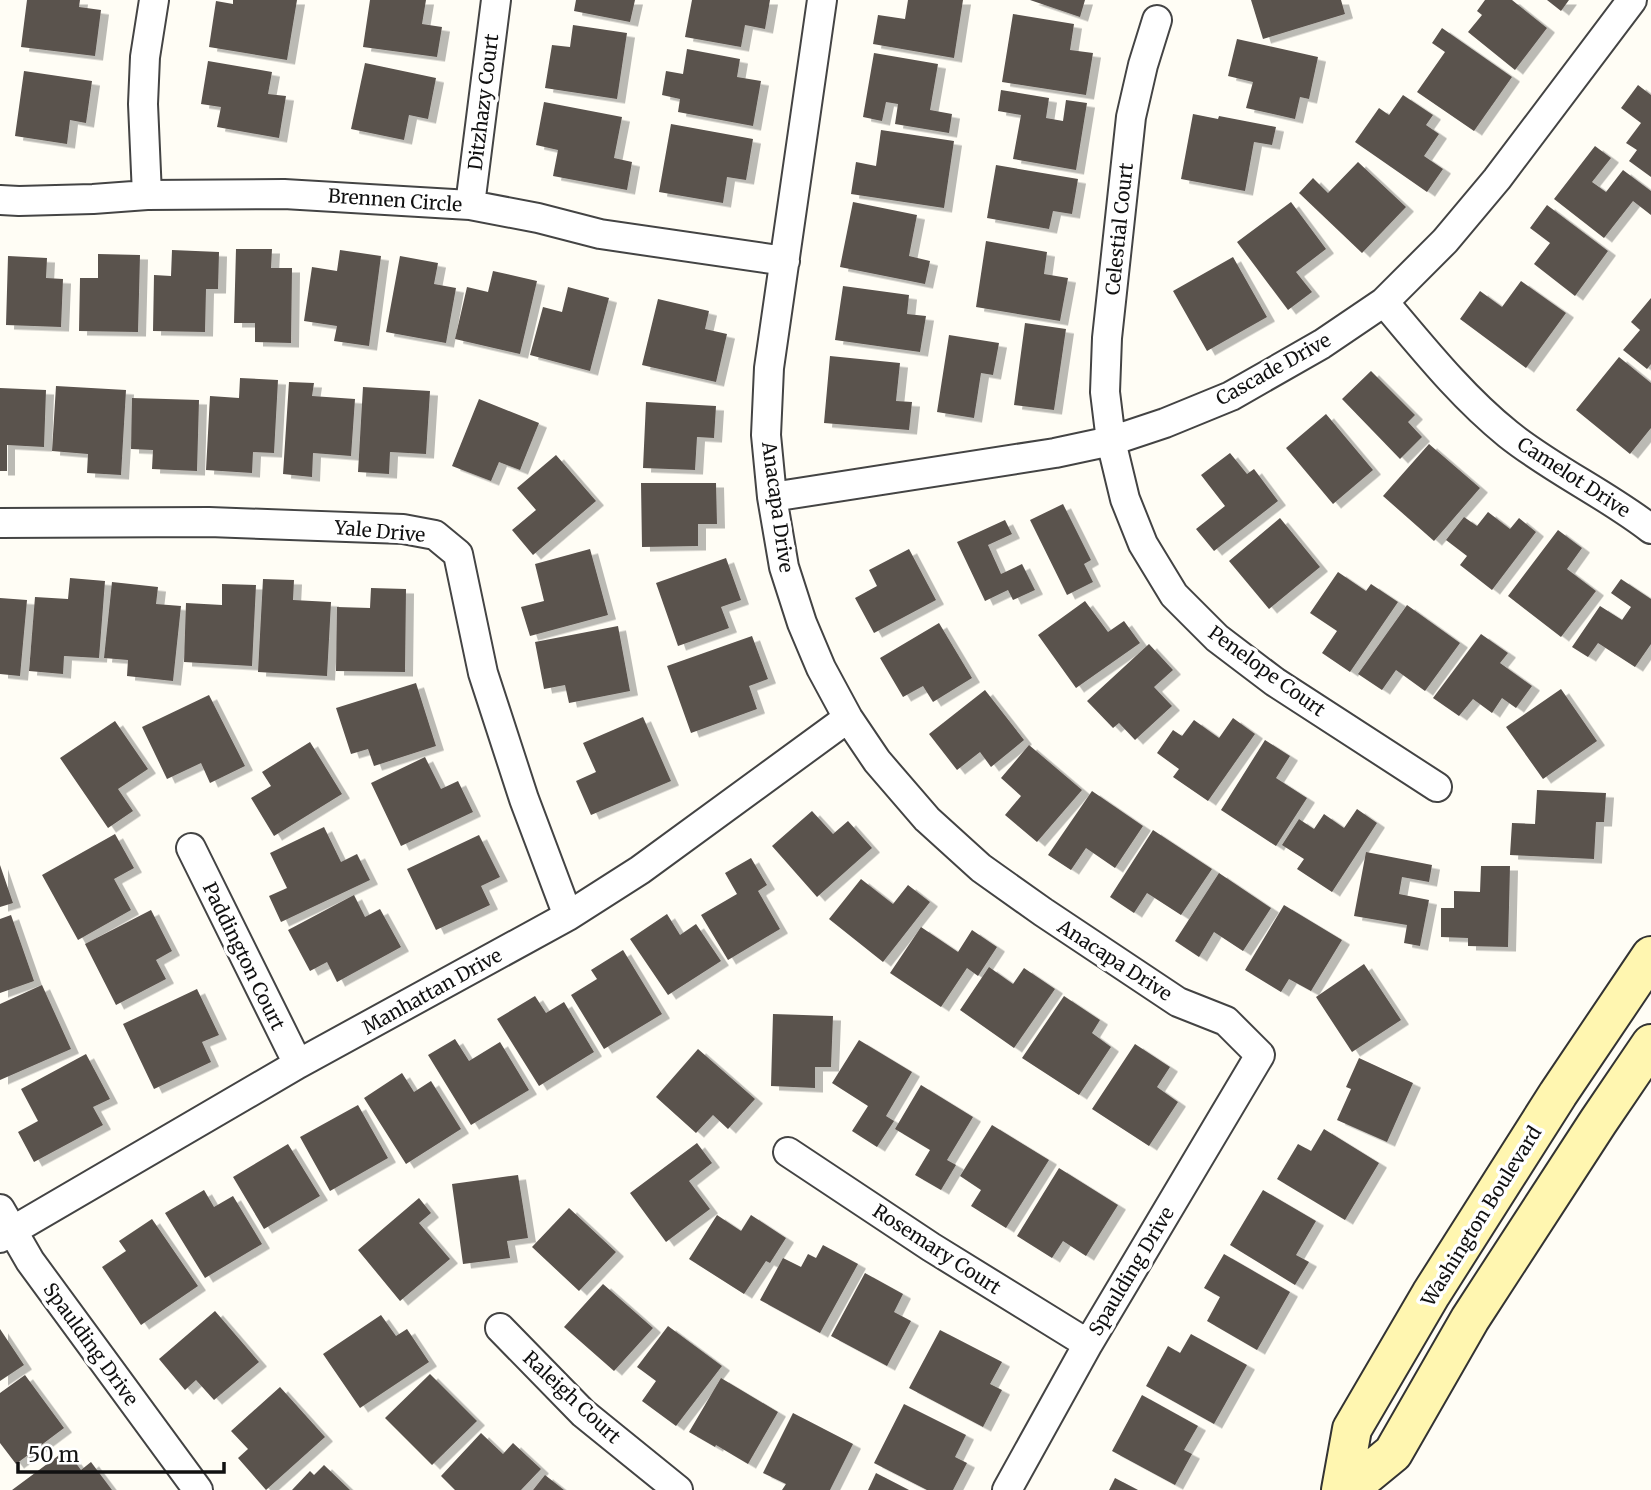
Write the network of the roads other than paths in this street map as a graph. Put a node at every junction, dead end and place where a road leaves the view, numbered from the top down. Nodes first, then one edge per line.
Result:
1 (154, 0) edge
2 (496, 0) edge
3 (822, 0) edge
4 (1632, 0) edge
5 (1157, 20) dead end
6 (147, 195) junction
7 (0, 200) edge
8 (470, 205) junction
9 (785, 261) junction
10 (1384, 302) junction
11 (1111, 441) junction
12 (772, 497) junction
13 (1648, 520) edge
14 (0, 523) edge
15 (848, 718) junction
16 (1437, 786) dead end
17 (191, 848) dead end
18 (568, 916) junction
19 (1651, 956) edge
20 (1651, 1044) edge
21 (1260, 1055) joint
22 (298, 1065) junction
23 (788, 1152) dead end
24 (4, 1226) edge
25 (500, 1328) dead end
26 (1088, 1344) junction
27 (198, 1490) edge
28 (678, 1490) edge
29 (1007, 1490) edge
30 (1341, 1490) edge
31 (1348, 1490) edge

1 - 6 street
2 - 8 street, Ditzhazy Court
3 - 9 street, Anacapa Drive
4 - 10 street, Cascade Drive
5 - 11 street, Celestial Court
6 - 7 street, Brennen Circle
6 - 8 street, Brennen Circle
8 - 9 street, Brennen Circle
9 - 12 street, Anacapa Drive
10 - 11 street, Cascade Drive
10 - 13 street, Camelot Drive
11 - 12 street, Cascade Drive
11 - 16 street, Penelope Court
12 - 15 street, Anacapa Drive
14 - 18 street, Yale Drive
15 - 18 street, Manhattan Drive
15 - 21 street, Anacapa Drive
17 - 22 street, Paddington Court
18 - 22 street, Manhattan Drive
19 - 30 main road, Washington Boulevard
20 - 31 main road
21 - 26 street, Spaulding Drive
22 - 24 street, Manhattan Drive
23 - 26 street, Rosemary Court
24 - 27 street, Spaulding Drive
25 - 28 street, Raleigh Court
26 - 29 street, Spaulding Drive

